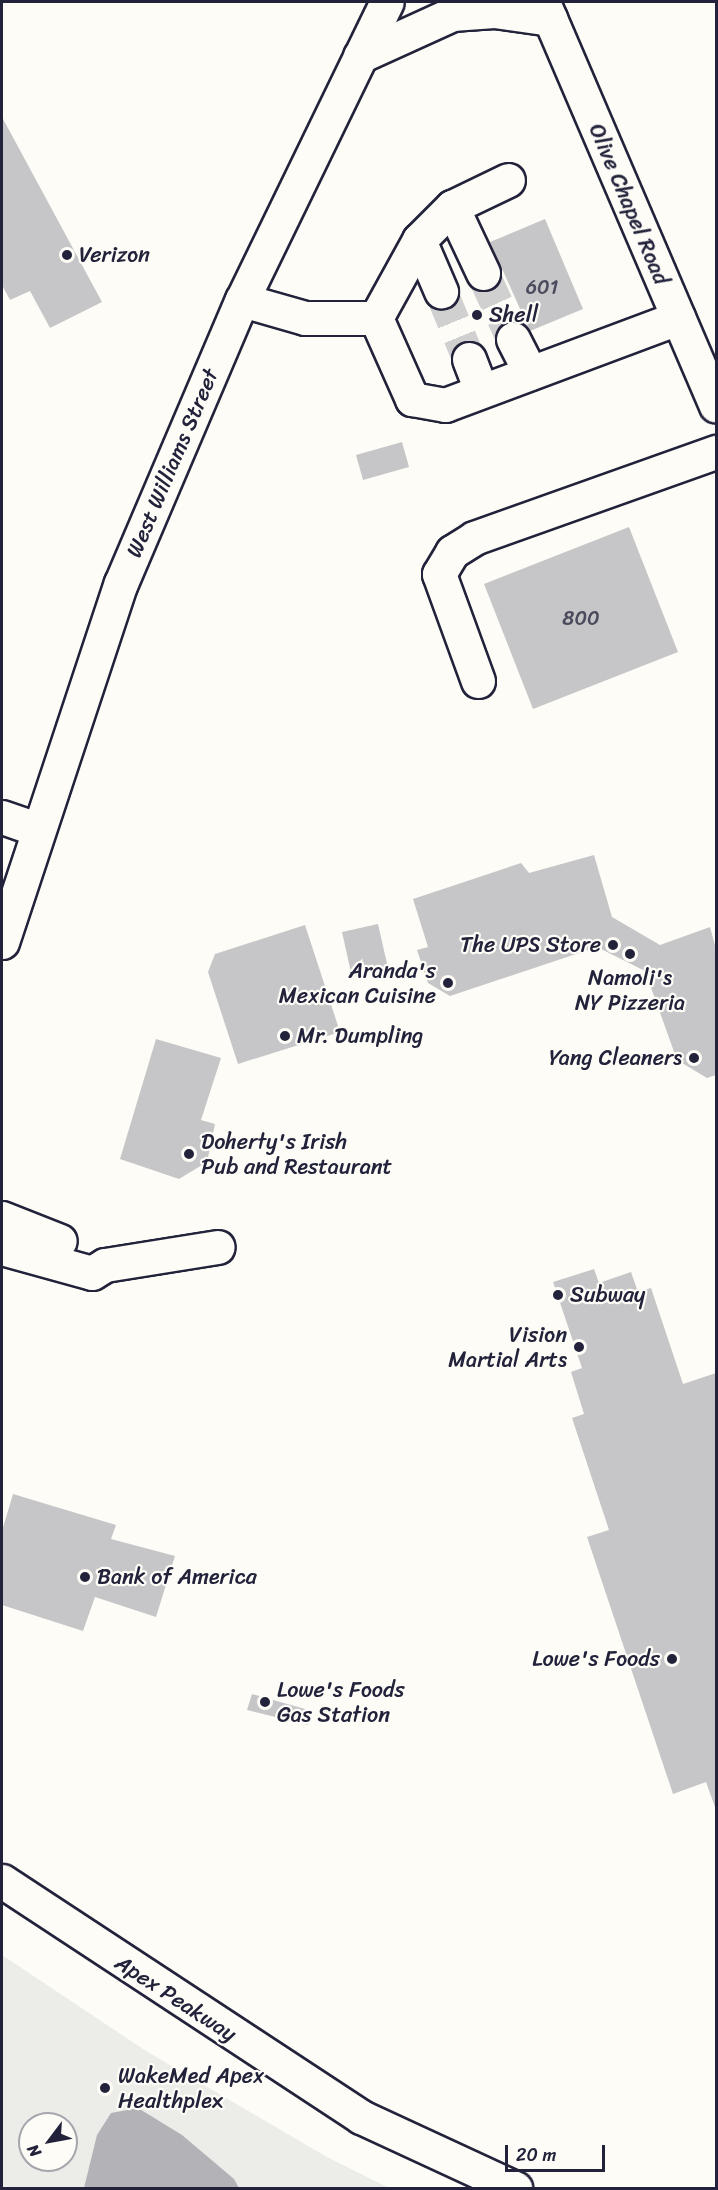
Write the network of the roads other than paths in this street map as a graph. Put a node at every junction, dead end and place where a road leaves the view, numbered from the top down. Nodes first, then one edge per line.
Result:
1 (387, 2) edge
2 (546, 10) edge
3 (360, 56) junction
4 (508, 180) dead end
5 (452, 207) junction
6 (419, 240) junction
7 (483, 273) tunnel mouth
8 (441, 291) tunnel mouth
9 (242, 300) junction
10 (376, 318) junction
11 (678, 318) junction
12 (513, 339) tunnel mouth
13 (469, 359) tunnel mouth
14 (530, 374) junction
15 (481, 391) junction
16 (717, 405) edge
17 (717, 452) edge
18 (478, 681) dead end
19 (2, 817) edge
20 (37, 829) junction
21 (11, 876) edge
22 (2, 942) edge
23 (2, 1218) edge
24 (218, 1247) dead end
25 (2, 1248) edge
26 (105, 1265) junction
27 (2, 1881) edge
28 (515, 2188) edge

1 - 3 main road, West Williams Street
2 - 3 main road
2 - 11 main road, Olive Chapel Road
3 - 9 main road, West Williams Street
4 - 5 main road
5 - 6 main road
5 - 7 main road
6 - 8 main road
6 - 10 main road
9 - 10 main road
9 - 20 main road, West Williams Street
10 - 15 main road
11 - 14 main road
11 - 16 main road, Olive Chapel Road
12 - 14 main road
13 - 15 main road
14 - 15 main road
17 - 18 main road
19 - 20 main road
20 - 21 main road, West Williams Street
21 - 22 main road, West Williams Street
23 - 26 main road
24 - 26 main road
25 - 26 main road
27 - 28 main road, Apex Peakway

